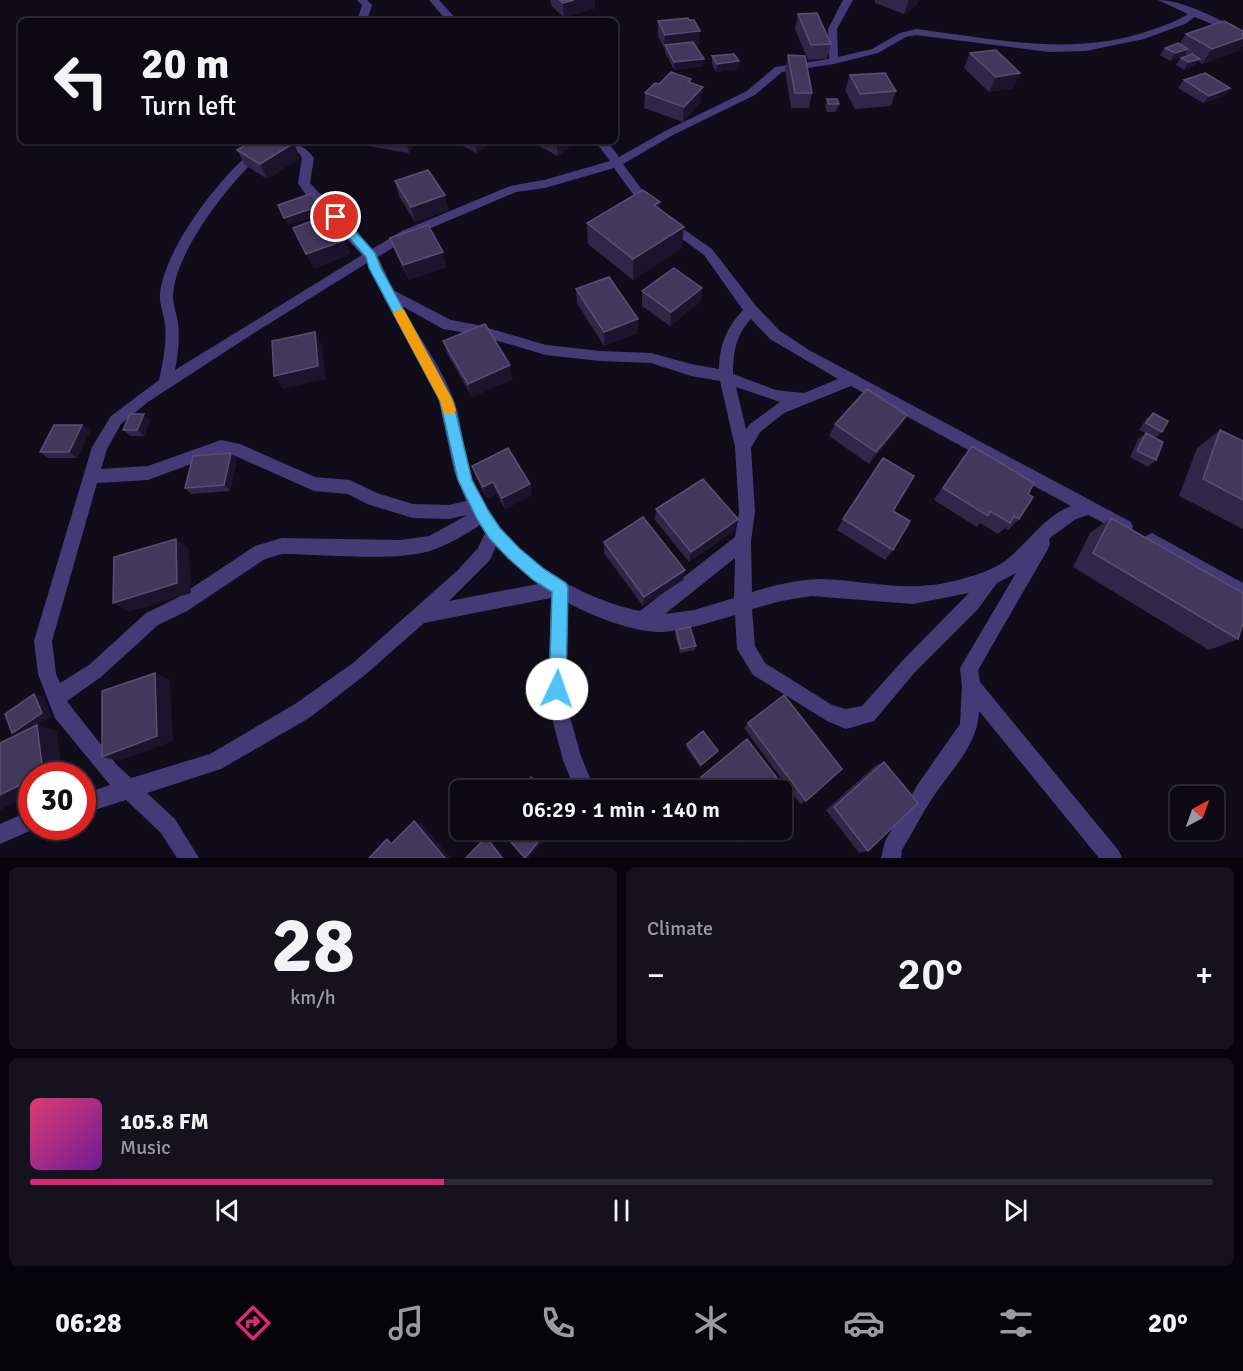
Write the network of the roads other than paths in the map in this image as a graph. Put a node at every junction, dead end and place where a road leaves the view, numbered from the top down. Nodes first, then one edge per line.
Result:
1 (362, 0) edge
2 (434, 0) edge
3 (848, 0) edge
4 (1163, 0) edge
5 (1196, 13) junction
6 (363, 18) edge
7 (449, 18) edge
8 (1243, 34) edge
9 (834, 61) junction
10 (290, 144) edge
11 (603, 144) edge
12 (267, 146) edge
13 (616, 163) junction
14 (371, 256) junction
15 (388, 293) junction
16 (750, 310) junction
17 (725, 376) junction
18 (852, 380) junction
19 (166, 383) junction
20 (802, 398) junction
21 (743, 447) junction
22 (92, 476) junction
23 (1088, 508) junction
24 (480, 510) junction
25 (1056, 521) junction
26 (494, 533) junction
27 (743, 541) junction
28 (990, 579) junction
29 (560, 588) junction
30 (1243, 592) edge
31 (743, 604) junction
32 (420, 615) junction
33 (643, 620) junction
34 (971, 686) junction
35 (56, 696) junction
36 (582, 780) edge
37 (128, 790) junction
38 (96, 800) edge
39 (18, 826) edge
40 (0, 834) edge
41 (189, 858) edge
42 (891, 858) edge
43 (1112, 858) edge

1 - 6 street
2 - 7 street
3 - 9 street
4 - 5 street
5 - 8 street
5 - 9 street
9 - 13 street
10 - 14 street
11 - 13 street
12 - 19 street
13 - 14 street
13 - 16 street
14 - 15 street
14 - 19 street
15 - 17 street
15 - 24 street
16 - 17 street
16 - 18 street
17 - 20 street
17 - 21 street
18 - 20 street
18 - 23 street
19 - 22 street
20 - 21 street
21 - 27 street
22 - 24 street
22 - 35 street
23 - 25 street
23 - 30 street
24 - 26 street
24 - 35 street
25 - 28 street
25 - 34 street
26 - 29 street
26 - 32 street
27 - 31 street
27 - 33 street
28 - 31 street
28 - 31 street
29 - 32 street
29 - 33 street
29 - 36 street
31 - 33 street
32 - 37 street
34 - 42 street
34 - 43 street
35 - 37 street
37 - 38 street
37 - 41 street
39 - 40 street

